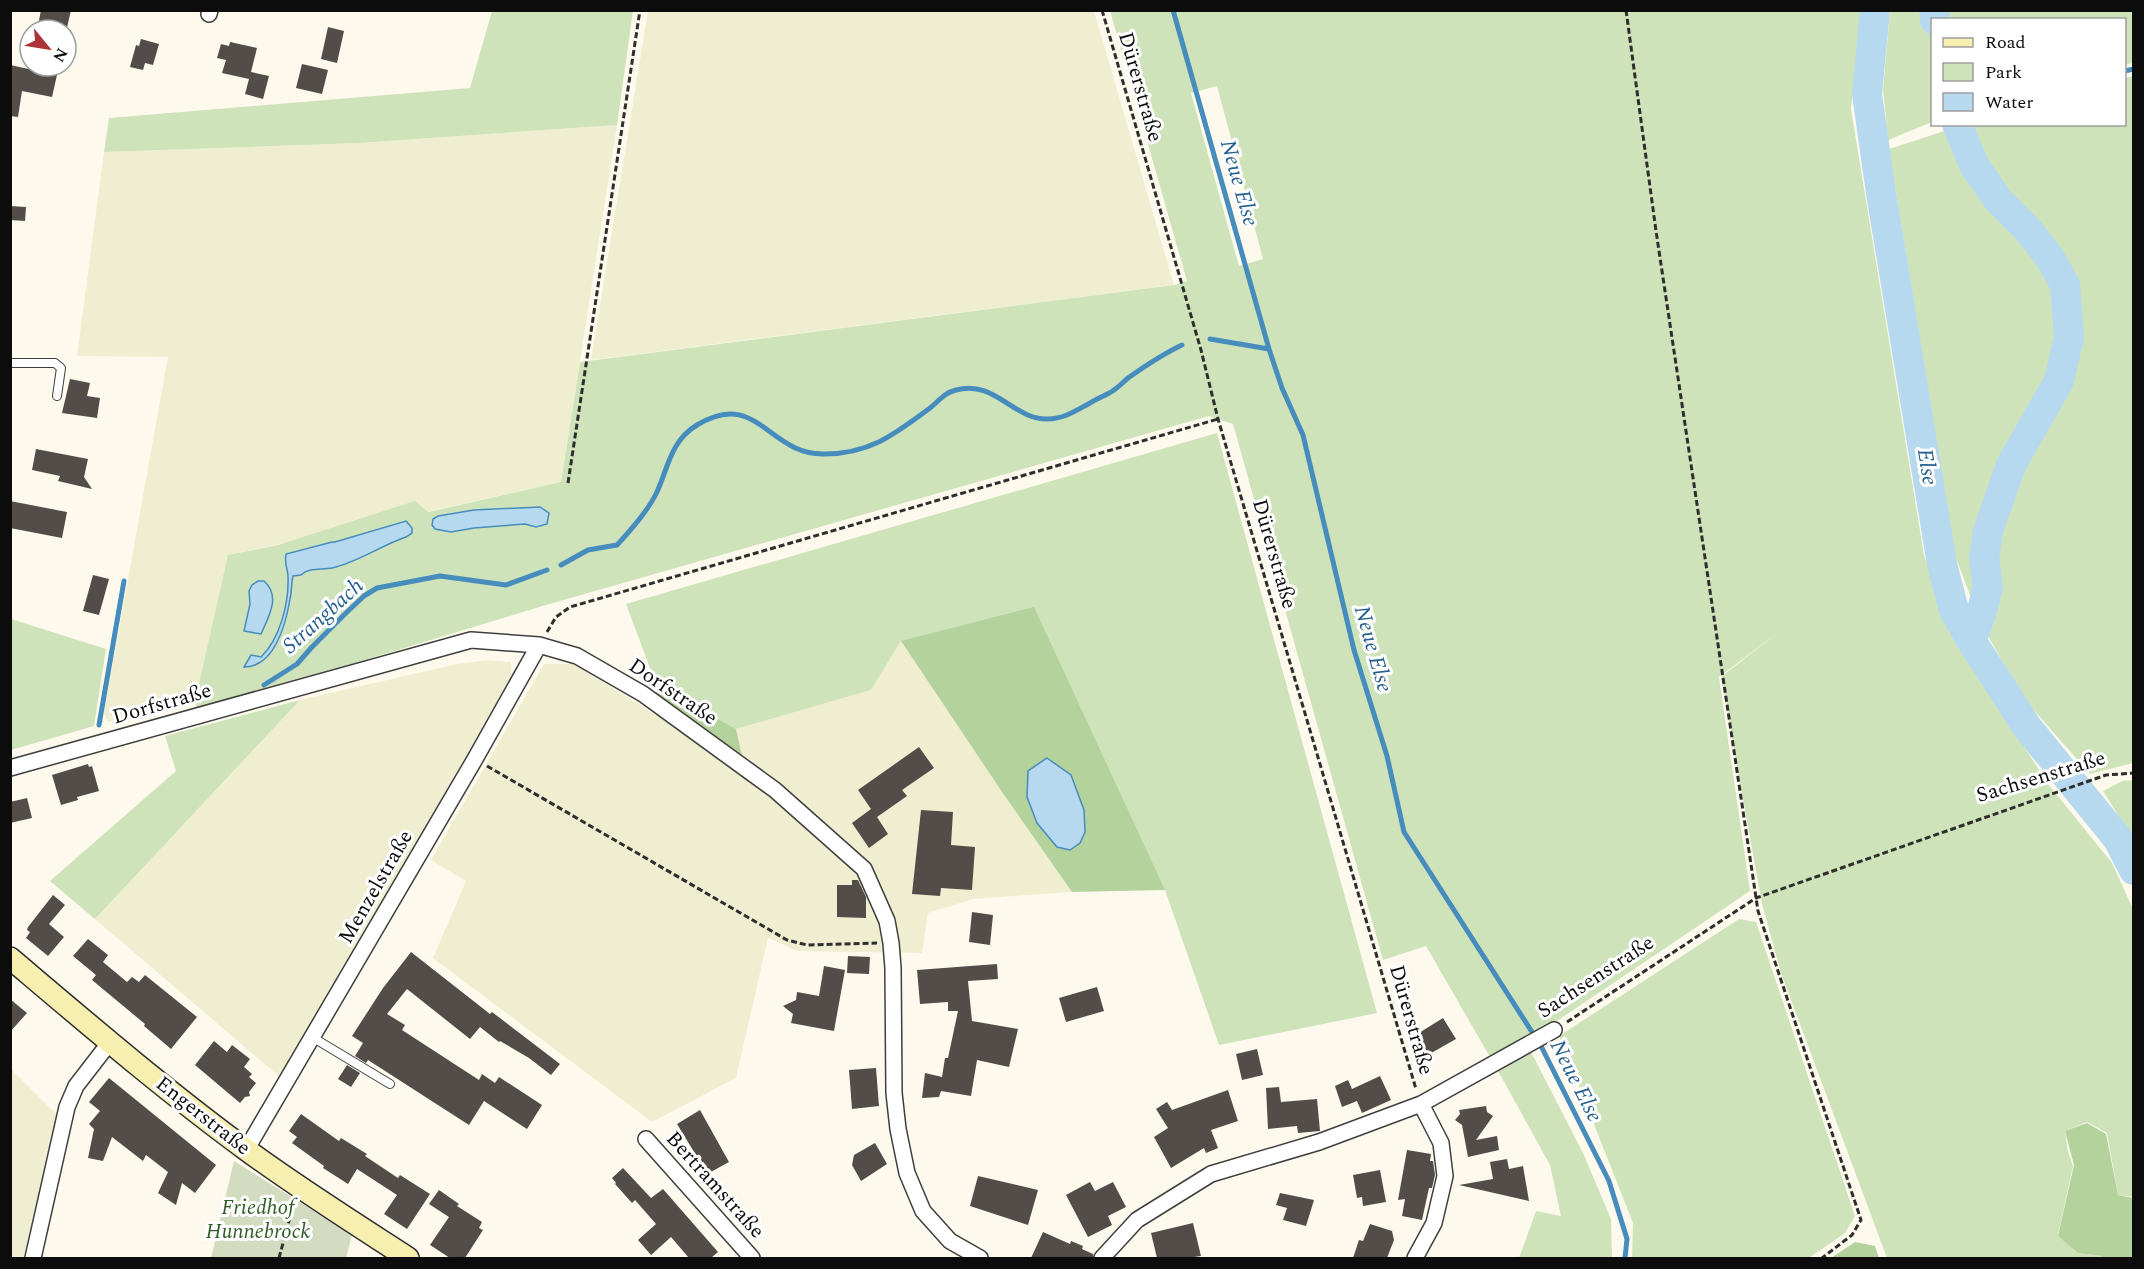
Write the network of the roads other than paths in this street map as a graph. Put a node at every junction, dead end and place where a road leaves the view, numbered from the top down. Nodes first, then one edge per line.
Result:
1 (10, 363) edge
2 (57, 396) dead end
3 (539, 645) junction
4 (10, 768) edge
5 (10, 958) edge
6 (1554, 1030) road end
7 (312, 1037) junction
8 (110, 1042) junction
9 (390, 1084) dead end
10 (1421, 1104) junction
11 (646, 1139) dead end
12 (246, 1150) junction
13 (33, 1258) edge
14 (408, 1258) edge
15 (752, 1258) edge
16 (980, 1258) edge
17 (1102, 1258) edge
18 (1415, 1258) edge

1 - 2 lane
3 - 4 street, Dorfstraße
3 - 7 street, Menzelstraße
3 - 16 street, Dorfstraße
5 - 8 main road, Engerstraße
6 - 10 street, Sachsenstraße
7 - 9 lane
7 - 12 street, Menzelstraße
8 - 12 main road, Engerstraße
8 - 13 street
10 - 17 street, Sachsenstraße
10 - 18 street
11 - 15 street, Bertramstraße
12 - 14 main road, Engerstraße

